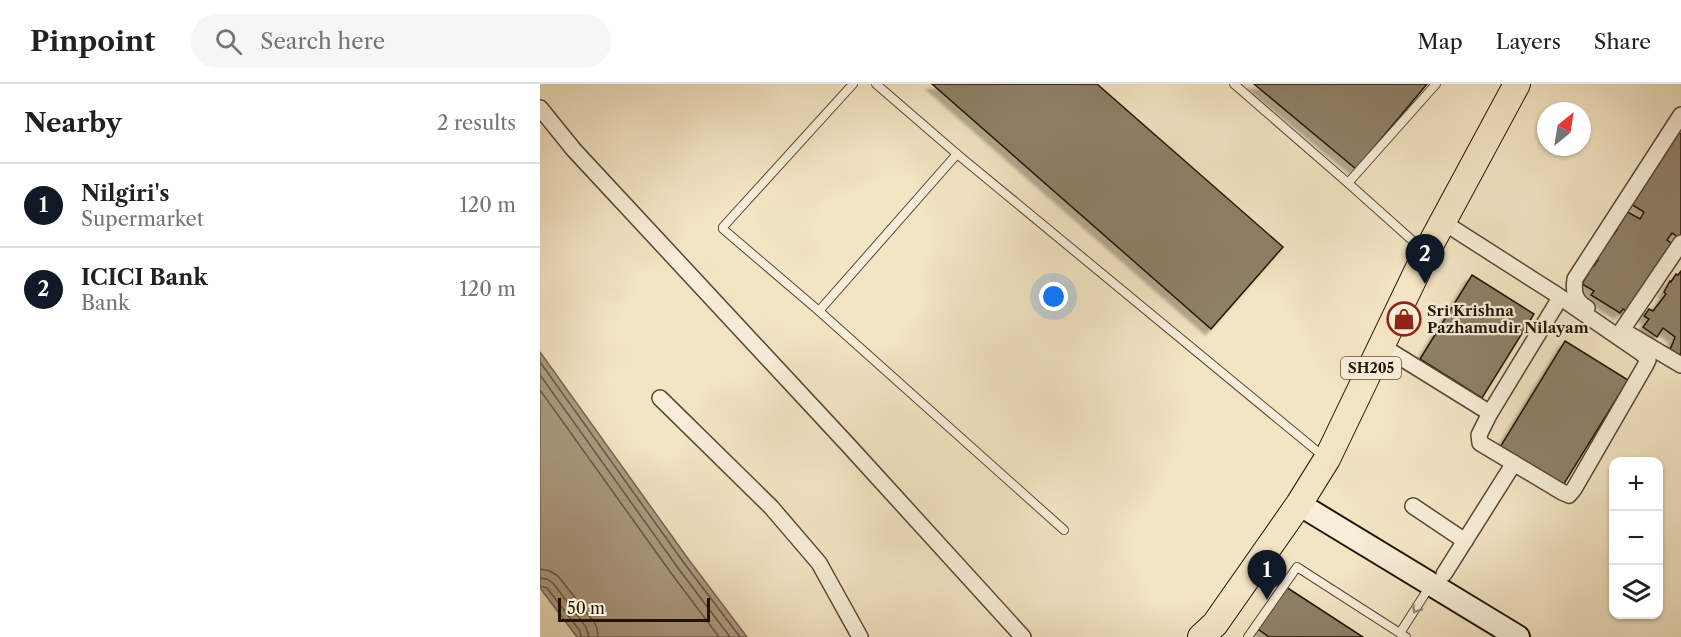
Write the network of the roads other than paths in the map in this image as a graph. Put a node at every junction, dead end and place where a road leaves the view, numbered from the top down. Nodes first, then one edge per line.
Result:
1 (853, 84) edge
2 (876, 84) edge
3 (1234, 84) edge
4 (1436, 84) edge
5 (1517, 84) edge
6 (540, 108) edge
7 (1681, 115) edge
8 (957, 154) junction
9 (1348, 183) junction
10 (1443, 222) junction
11 (1681, 243) edge
12 (1426, 253) junction
13 (1560, 298) junction
14 (819, 310) junction
15 (1622, 330) junction
16 (1382, 346) junction
17 (1681, 365) edge
18 (660, 398) dead end
19 (1490, 413) junction
20 (1327, 459) junction
21 (1514, 463) junction
22 (1299, 504) junction
23 (1413, 506) dead end
24 (1065, 530) dead end
25 (1465, 541) junction
26 (1437, 579) junction
27 (1403, 635) edge
28 (860, 637) edge
29 (1023, 637) edge
30 (1201, 637) edge
31 (1248, 637) edge
32 (1517, 637) edge

1 - 14 lane
2 - 8 lane
3 - 9 lane
4 - 9 lane
5 - 10 main road, SH205
6 - 29 street
7 - 15 street
8 - 14 lane
8 - 20 lane
9 - 12 lane
10 - 12 main road, SH205
10 - 13 street
11 - 15 street
12 - 16 main road, SH205
13 - 19 street
13 - 21 street
14 - 24 lane
15 - 17 street
16 - 19 street
16 - 20 main road, SH205
18 - 28 street
19 - 21 street
20 - 22 main road, SH205
21 - 25 street
22 - 26 street
22 - 30 main road, SH205
23 - 25 street
25 - 26 street
26 -> 27 lane
26 - 32 street
27 - 31 lane

